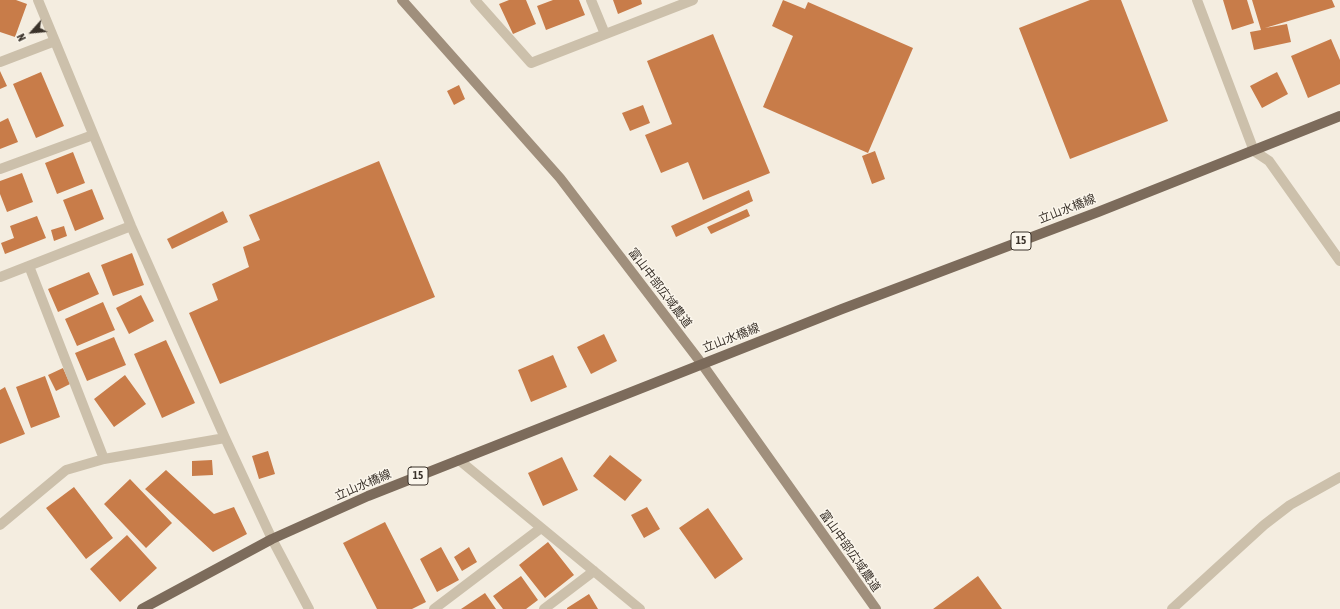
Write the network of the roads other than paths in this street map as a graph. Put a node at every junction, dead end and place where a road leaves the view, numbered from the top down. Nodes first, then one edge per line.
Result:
1 (38, 0) edge
2 (402, 0) edge
3 (475, 0) edge
4 (591, 0) edge
5 (693, 0) edge
6 (1197, 0) edge
7 (604, 34) junction
8 (55, 40) junction
9 (0, 62) edge
10 (1340, 116) edge
11 (93, 134) junction
12 (1254, 151) junction
13 (0, 169) edge
14 (131, 226) junction
15 (1340, 261) edge
16 (29, 266) junction
17 (0, 277) edge
18 (702, 364) junction
19 (225, 438) junction
20 (104, 459) junction
21 (459, 460) junction
22 (1340, 477) edge
23 (0, 525) edge
24 (541, 528) junction
25 (272, 539) junction
26 (594, 571) junction
27 (142, 609) edge
28 (309, 609) edge
29 (434, 609) edge
30 (544, 609) edge
31 (640, 609) edge
32 (876, 609) edge
33 (1172, 609) edge

1 - 8 street
2 - 18 street, 富山中部広域農道
3 - 7 street
4 - 7 street
5 - 7 street
6 - 12 street
8 - 9 street
8 - 11 street
10 - 12 main road, 立山水橋線 / 15
11 - 13 street
11 - 14 street
12 - 15 street
12 - 18 main road, 立山水橋線 / 15
14 - 16 street
14 - 19 street
16 - 17 street
16 - 20 street
18 - 21 main road, 立山水橋線 / 15
18 - 32 street, 富山中部広域農道
19 - 20 street
19 - 25 street
20 - 23 street
21 - 24 street
21 - 25 main road, 立山水橋線 / 15
22 - 33 street
24 - 26 street
24 - 29 street
25 - 27 main road, 立山水橋線 / 15
25 - 28 street
26 - 30 street
26 - 31 street

